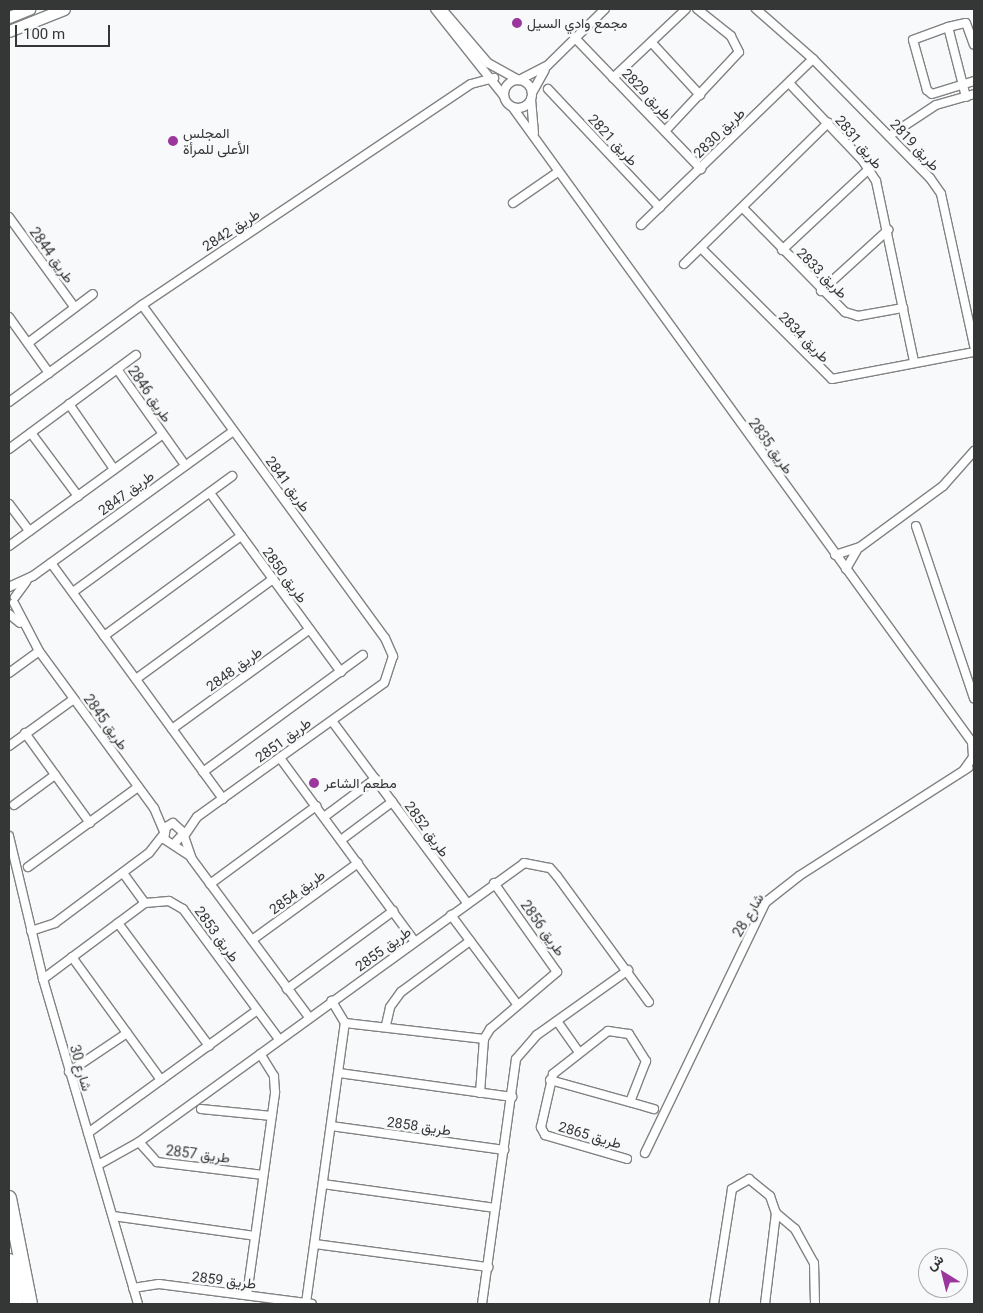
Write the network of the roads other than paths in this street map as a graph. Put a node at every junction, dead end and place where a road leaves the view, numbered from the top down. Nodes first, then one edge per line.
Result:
1 (29, 9) edge
2 (64, 9) edge
3 (435, 9) edge
4 (442, 9) edge
5 (605, 9) edge
6 (686, 9) edge
7 (696, 9) edge
8 (756, 9) edge
9 (9, 17) edge
10 (970, 21) edge
11 (948, 28) junction
12 (9, 31) edge
13 (575, 38) junction
14 (652, 43) junction
15 (974, 45) edge
16 (813, 59) junction
17 (485, 66) junction
18 (547, 66) junction
19 (494, 78) junction
20 (613, 78) junction
21 (519, 80) junction
22 (974, 81) edge
23 (789, 83) junction
24 (471, 84) junction
25 (963, 85) junction
26 (548, 89) dead end
27 (532, 95) junction
28 (700, 95) junction
29 (970, 95) edge
30 (504, 96) junction
31 (513, 108) junction
32 (828, 123) junction
33 (665, 131) junction
34 (889, 136) junction
35 (535, 137) junction
36 (700, 169) junction
37 (869, 169) junction
38 (558, 172) junction
39 (513, 203) dead end
40 (660, 208) junction
41 (743, 208) junction
42 (9, 217) edge
43 (641, 225) dead end
44 (888, 230) junction
45 (700, 248) junction
46 (782, 250) junction
47 (684, 264) dead end
48 (821, 291) junction
49 (93, 294) dead end
50 (142, 305) junction
51 (75, 308) junction
52 (903, 308) junction
53 (9, 317) edge
54 (28, 343) junction
55 (974, 345) edge
56 (974, 352) edge
57 (136, 355) dead end
58 (914, 362) junction
59 (117, 369) junction
60 (48, 373) junction
61 (9, 402) edge
62 (69, 404) junction
63 (234, 431) junction
64 (31, 433) junction
65 (163, 434) junction
66 (9, 449) edge
67 (974, 451) edge
68 (185, 465) junction
69 (114, 469) junction
70 (232, 476) dead end
71 (210, 493) junction
72 (78, 496) junction
73 (9, 504) edge
74 (916, 526) dead end
75 (29, 531) junction
76 (242, 536) junction
77 (9, 546) edge
78 (860, 546) junction
79 (835, 555) junction
80 (51, 563) junction
81 (846, 569) junction
82 (33, 576) junction
83 (273, 579) junction
84 (9, 588) edge
85 (73, 592) junction
86 (12, 603) edge
87 (9, 614) edge
88 (22, 624) junction
89 (310, 629) junction
90 (104, 636) junction
91 (39, 651) junction
92 (363, 655) dead end
93 (341, 672) junction
94 (9, 673) edge
95 (136, 679) junction
96 (384, 684) joint
97 (974, 698) edge
98 (74, 699) junction
99 (332, 721) junction
100 (172, 729) junction
101 (25, 733) junction
102 (9, 746) edge
103 (280, 758) junction
104 (974, 764) edge
105 (964, 770) junction
106 (203, 772) junction
107 (55, 776) junction
108 (375, 779) junction
109 (138, 787) junction
110 (223, 799) junction
111 (392, 802) junction
112 (14, 805) dead end
113 (316, 806) junction
114 (154, 808) junction
115 (197, 817) junction
116 (324, 817) junction
117 (90, 823) junction
118 (175, 823) junction
119 (163, 833) junction
120 (9, 836) edge
121 (184, 836) junction
122 (341, 840) junction
123 (172, 844) junction
124 (149, 853) junction
125 (192, 859) junction
126 (358, 864) junction
127 (28, 868) dead end
128 (123, 872) junction
129 (494, 883) junction
130 (210, 884) junction
131 (145, 903) junction
132 (467, 903) junction
133 (393, 911) junction
134 (451, 915) junction
135 (118, 923) junction
136 (30, 931) junction
137 (252, 940) junction
138 (470, 941) junction
139 (415, 942) junction
140 (72, 957) junction
141 (628, 970) junction
142 (43, 979) junction
143 (287, 989) junction
144 (332, 1001) junction
145 (650, 1002) dead end
146 (517, 1004) junction
147 (257, 1010) junction
148 (309, 1018) junction
149 (557, 1021) junction
150 (345, 1023) junction
151 (386, 1025) junction
152 (127, 1032) junction
153 (278, 1040) junction
154 (484, 1040) junction
155 (209, 1046) junction
156 (578, 1051) junction
157 (260, 1054) junction
158 (69, 1072) junction
159 (339, 1074) junction
160 (161, 1080) junction
161 (550, 1080) junction
162 (480, 1093) junction
163 (512, 1097) junction
164 (630, 1102) junction
165 (201, 1109) dead end
166 (654, 1109) dead end
167 (272, 1116) junction
168 (331, 1126) junction
169 (88, 1133) junction
170 (139, 1142) junction
171 (504, 1150) junction
172 (645, 1153) dead end
173 (627, 1159) dead end
174 (98, 1165) junction
175 (263, 1175) junction
176 (323, 1184) junction
177 (9, 1198) edge
178 (496, 1208) junction
179 (776, 1214) junction
180 (113, 1216) junction
181 (255, 1236) junction
182 (315, 1244) junction
183 (9, 1262) edge
184 (488, 1267) junction
185 (134, 1288) junction
186 (247, 1295) junction
187 (273, 1302) edge
188 (16, 1304) edge
189 (30, 1304) edge
190 (138, 1304) edge
191 (309, 1304) edge
192 (482, 1304) edge
193 (714, 1304) edge
194 (765, 1304) edge
195 (815, 1304) edge

1 - 9 main road
2 - 12 main road
3 - 17 street
4 - 17 street
5 - 13 street
6 - 14 street
7 - 28 street
8 - 16 street, طريق 2819
10 - 11 street
10 - 15 street
11 - 25 street
11 - 25 street
13 - 18 street
13 - 20 street, طريق 2829
14 - 20 street
14 - 28 street
16 - 23 street, طريق 2830
16 - 34 street, طريق 2819
17 - 19 street
17 - 21 street
17 - 24 street, طريق 2842
18 - 21 street
18 - 27 street
19 - 24 street, طريق 2842
19 - 30 street
20 - 33 street, طريق 2829
21 - 27 street
21 - 30 street
22 - 25 street
23 - 32 street, طريق 2831
23 - 36 street, طريق 2830
24 - 50 street, طريق 2842
25 - 29 street
26 - 40 street, طريق 2821
27 - 31 street
27 - 35 street, طريق 2835
28 - 33 street
29 - 34 street
30 - 31 street
31 - 35 street, طريق 2835
32 - 37 street, طريق 2831
32 - 41 street
33 - 36 street, طريق 2829
34 - 55 street, طريق 2819
35 - 38 street, طريق 2835
36 - 40 street, طريق 2830
37 - 44 street, طريق 2831
37 - 46 street, طريق 2833
38 - 39 street
38 - 79 street, طريق 2835
40 - 43 street, طريق 2830
41 - 45 street
41 - 46 street, طريق 2833
42 - 51 street, طريق 2844
44 - 48 street
44 - 52 street, طريق 2831
45 - 47 street
45 - 58 street, طريق 2834
46 - 48 street, طريق 2833
48 - 52 street, طريق 2833
49 - 51 street
50 - 60 street, طريق 2842
50 - 63 street, طريق 2841
51 - 54 street
52 - 58 street, طريق 2831
53 - 54 street
54 - 60 street
56 - 58 street, طريق 2834
57 - 59 street
59 - 62 street
59 - 65 street, طريق 2846
60 - 61 street, طريق 2842
62 - 64 street
62 - 69 street
63 - 68 street, طريق 2847
63 - 96 street, طريق 2841
64 - 66 street
64 - 72 street
65 - 68 street, طريق 2846
65 - 69 street, طريق 2846
67 - 78 street
68 - 80 street, طريق 2847
69 - 72 street, طريق 2846
70 - 71 street
71 - 76 street, طريق 2850
71 - 85 street
72 - 75 street, طريق 2846
73 - 75 street
74 - 97 street
75 - 77 street, طريق 2846
76 - 83 street, طريق 2850
76 - 90 street
78 - 79 street
78 - 81 street
79 - 81 street, طريق 2835
80 - 82 street, طريق 2847
80 - 85 street
81 - 105 street, طريق 2835
82 - 84 street, طريق 2847
82 - 86 street, طريق 2847
83 - 89 street, طريق 2850
83 - 95 street
84 - 86 street, طريق 2845
85 - 90 street
86 - 88 street, طريق 2845
87 - 88 street, طريق 2845
88 - 91 street, طريق 2845
89 - 93 street, طريق 2850
89 - 100 street, طريق 2848
90 - 95 street
91 - 94 street
91 - 98 street, طريق 2845
92 - 93 street
93 - 106 street
95 - 100 street
96 - 99 street, طريق 2851
98 - 101 street
98 - 109 street, طريق 2845
99 - 103 street, طريق 2851
99 - 108 street, طريق 2852
100 - 106 street
101 - 102 street
101 - 107 street
103 - 110 street, طريق 2851
103 - 113 street
104 - 105 street, شارع 28
105 - 172 street, شارع 28
106 - 110 street
107 - 112 street
107 - 117 street
108 - 111 street, طريق 2852
108 - 116 street
109 - 114 street, طريق 2845
109 - 117 street
110 - 115 street, طريق 2851
111 - 122 street
111 - 132 street, طريق 2852
113 - 116 street
113 - 130 street
114 - 118 street, طريق 2845
114 - 119 street, طريق 2845
115 - 118 street, طريق 2851
115 - 121 street, طريق 2851
116 - 122 street
117 - 127 street
118 - 119 street
118 - 121 street
119 - 123 street, طريق 2845
119 - 124 street
120 - 136 street, شارع 30
121 - 123 street, طريق 2851
121 - 125 street
122 - 126 street
123 - 124 street
123 - 125 street
124 - 128 street
125 - 130 street
126 - 133 street
126 - 137 street, طريق 2854
128 - 131 street
128 - 136 street
129 - 132 street, طريق 2855
129 - 141 street, طريق 2855
129 - 146 street, طريق 2856
130 - 137 street
131 - 135 street
131 - 147 street, طريق 2853
132 - 134 street, طريق 2855
133 - 139 street
133 - 143 street
134 - 138 street
134 - 139 street, طريق 2855
135 - 140 street
135 - 155 street
136 - 142 street, شارع 30
137 - 143 street
138 - 146 street
138 - 151 street
139 - 144 street, طريق 2855
140 - 142 street
140 - 152 street
141 - 145 street, طريق 2855
141 - 149 street
142 - 158 street, شارع 30
143 - 148 street
144 - 148 street, طريق 2855
144 - 150 street
146 - 154 street, طريق 2856
147 - 153 street, طريق 2853
147 - 155 street
148 - 153 street, طريق 2855
149 - 156 street
149 - 163 street
150 - 151 street
150 - 159 street
151 - 154 street
152 - 158 street
152 - 160 street
153 - 157 street, طريق 2855
154 - 162 street, طريق 2856
155 - 160 street
156 - 161 street
156 - 164 street
157 - 167 street
157 - 170 street, طريق 2855
158 - 169 street, شارع 30
159 - 162 street
159 - 168 street
160 - 169 street
161 - 164 street
161 - 173 street, طريق 2865
162 - 163 street
163 - 171 street
164 - 166 street
165 - 167 street
167 - 175 street
168 - 171 street, طريق 2858
168 - 176 street
169 - 174 street, شارع 30
170 - 174 street, طريق 2855
170 - 175 street, طريق 2857
171 - 178 street
174 - 180 street, شارع 30
175 - 181 street
176 - 178 street
176 - 182 street
177 - 189 highway
178 - 184 street
179 - 193 street
179 - 194 street
179 - 195 street
180 - 181 street
180 - 185 street, شارع 30
181 - 186 street
182 - 184 street
182 - 191 street
183 - 188 highway
184 - 192 street
185 - 186 street, طريق 2859
185 - 190 street, شارع 30
186 - 187 street, طريق 2859
187 - 191 street, طريق 2859

